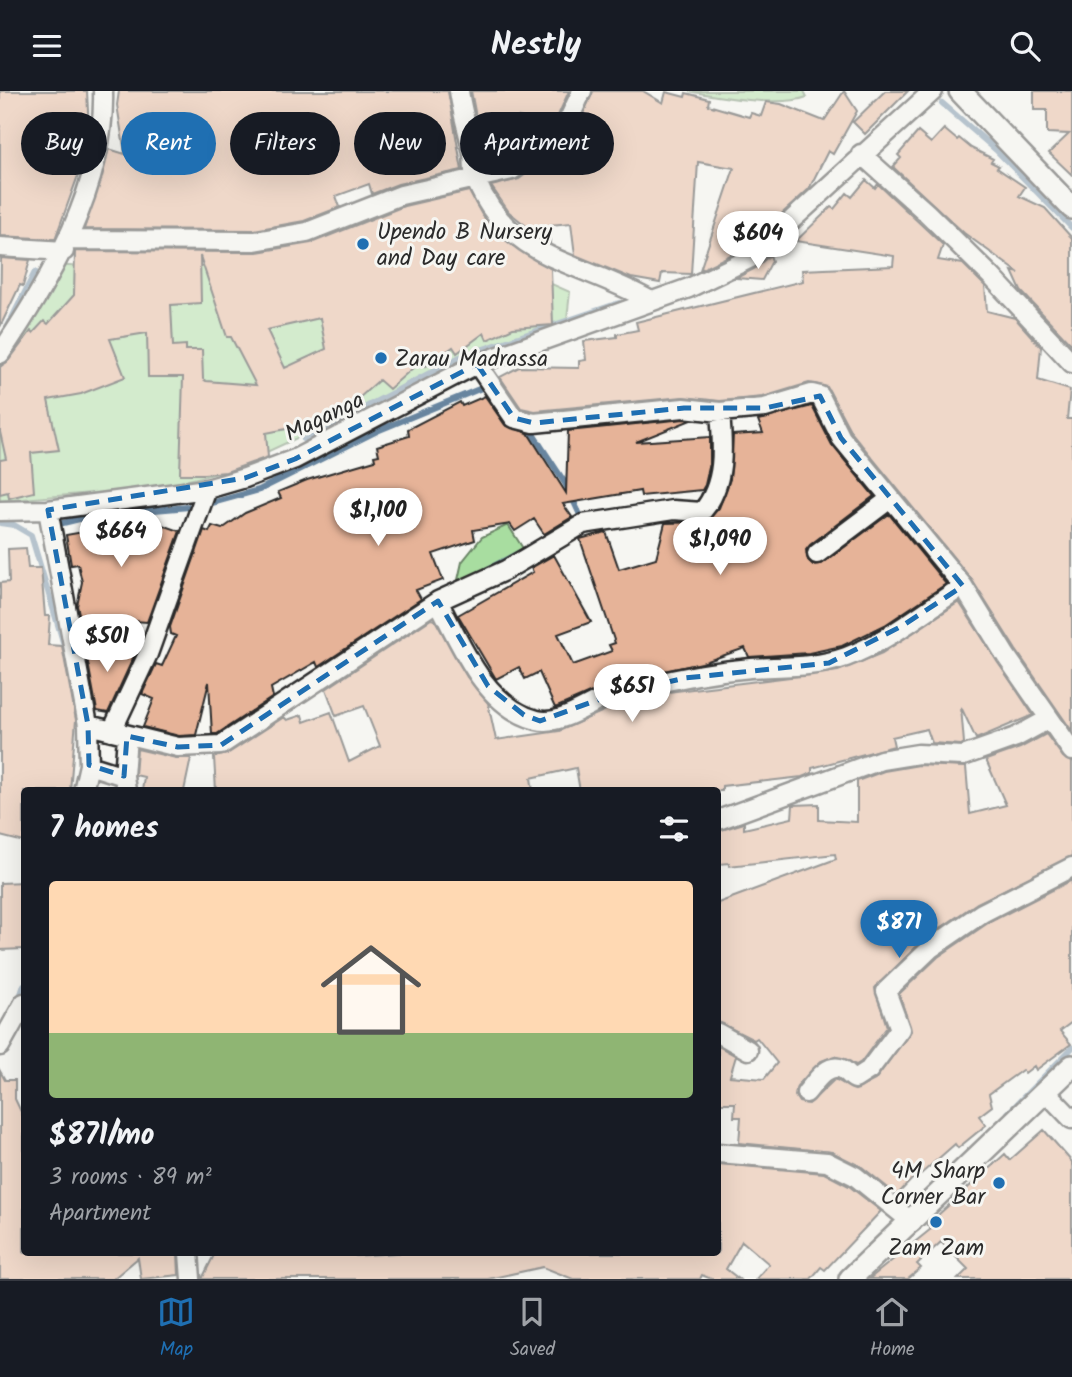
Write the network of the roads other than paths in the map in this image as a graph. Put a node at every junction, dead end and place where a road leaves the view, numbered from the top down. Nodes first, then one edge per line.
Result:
1 (103, 91) edge
2 (459, 91) edge
3 (582, 91) edge
4 (933, 91) edge
5 (960, 91) edge
6 (861, 154) junction
7 (475, 178) junction
8 (1072, 208) edge
9 (67, 246) junction
10 (0, 247) edge
11 (651, 301) junction
12 (0, 354) edge
13 (1072, 363) edge
14 (477, 365) junction
15 (720, 412) junction
16 (207, 488) junction
17 (890, 499) junction
18 (48, 510) junction
19 (0, 511) edge
20 (817, 554) dead end
21 (963, 586) junction
22 (438, 601) junction
23 (1049, 719) junction
24 (88, 725) junction
25 (119, 733) junction
26 (1072, 751) edge
27 (89, 765) junction
28 (125, 784) edge
29 (84, 787) edge
30 (721, 819) edge
31 (1072, 867) edge
32 (21, 1008) edge
33 (721, 1035) edge
34 (0, 1046) edge
35 (748, 1050) dead end
36 (1072, 1066) edge
37 (1045, 1091) junction
38 (806, 1093) dead end
39 (1072, 1119) edge
40 (721, 1153) edge
41 (912, 1222) junction
42 (190, 1256) edge
43 (195, 1278) edge
44 (850, 1279) edge

1 - 9 street
2 - 7 street
3 - 7 street
4 - 6 street, Maganga
5 - 8 street
6 - 11 street, Maganga
6 - 13 street
7 - 9 street
7 - 11 street
9 - 10 street
9 - 12 street
11 - 14 street, Maganga
14 - 15 street
14 - 16 street, Maganga
15 - 17 street
15 - 22 street
16 - 18 street, Maganga
16 - 25 street
17 - 20 street
17 - 21 street
18 - 19 street, Maganga
18 - 24 street
21 - 22 street
21 - 23 street
22 - 25 street
23 - 26 street
23 - 30 street
24 - 25 street
24 - 27 street
25 - 28 street
27 - 28 street
27 - 29 street
31 - 38 street
32 - 34 street
33 - 35 street
36 - 37 street
37 - 39 street
37 - 41 street
40 - 41 street
41 - 44 street
42 - 43 street

